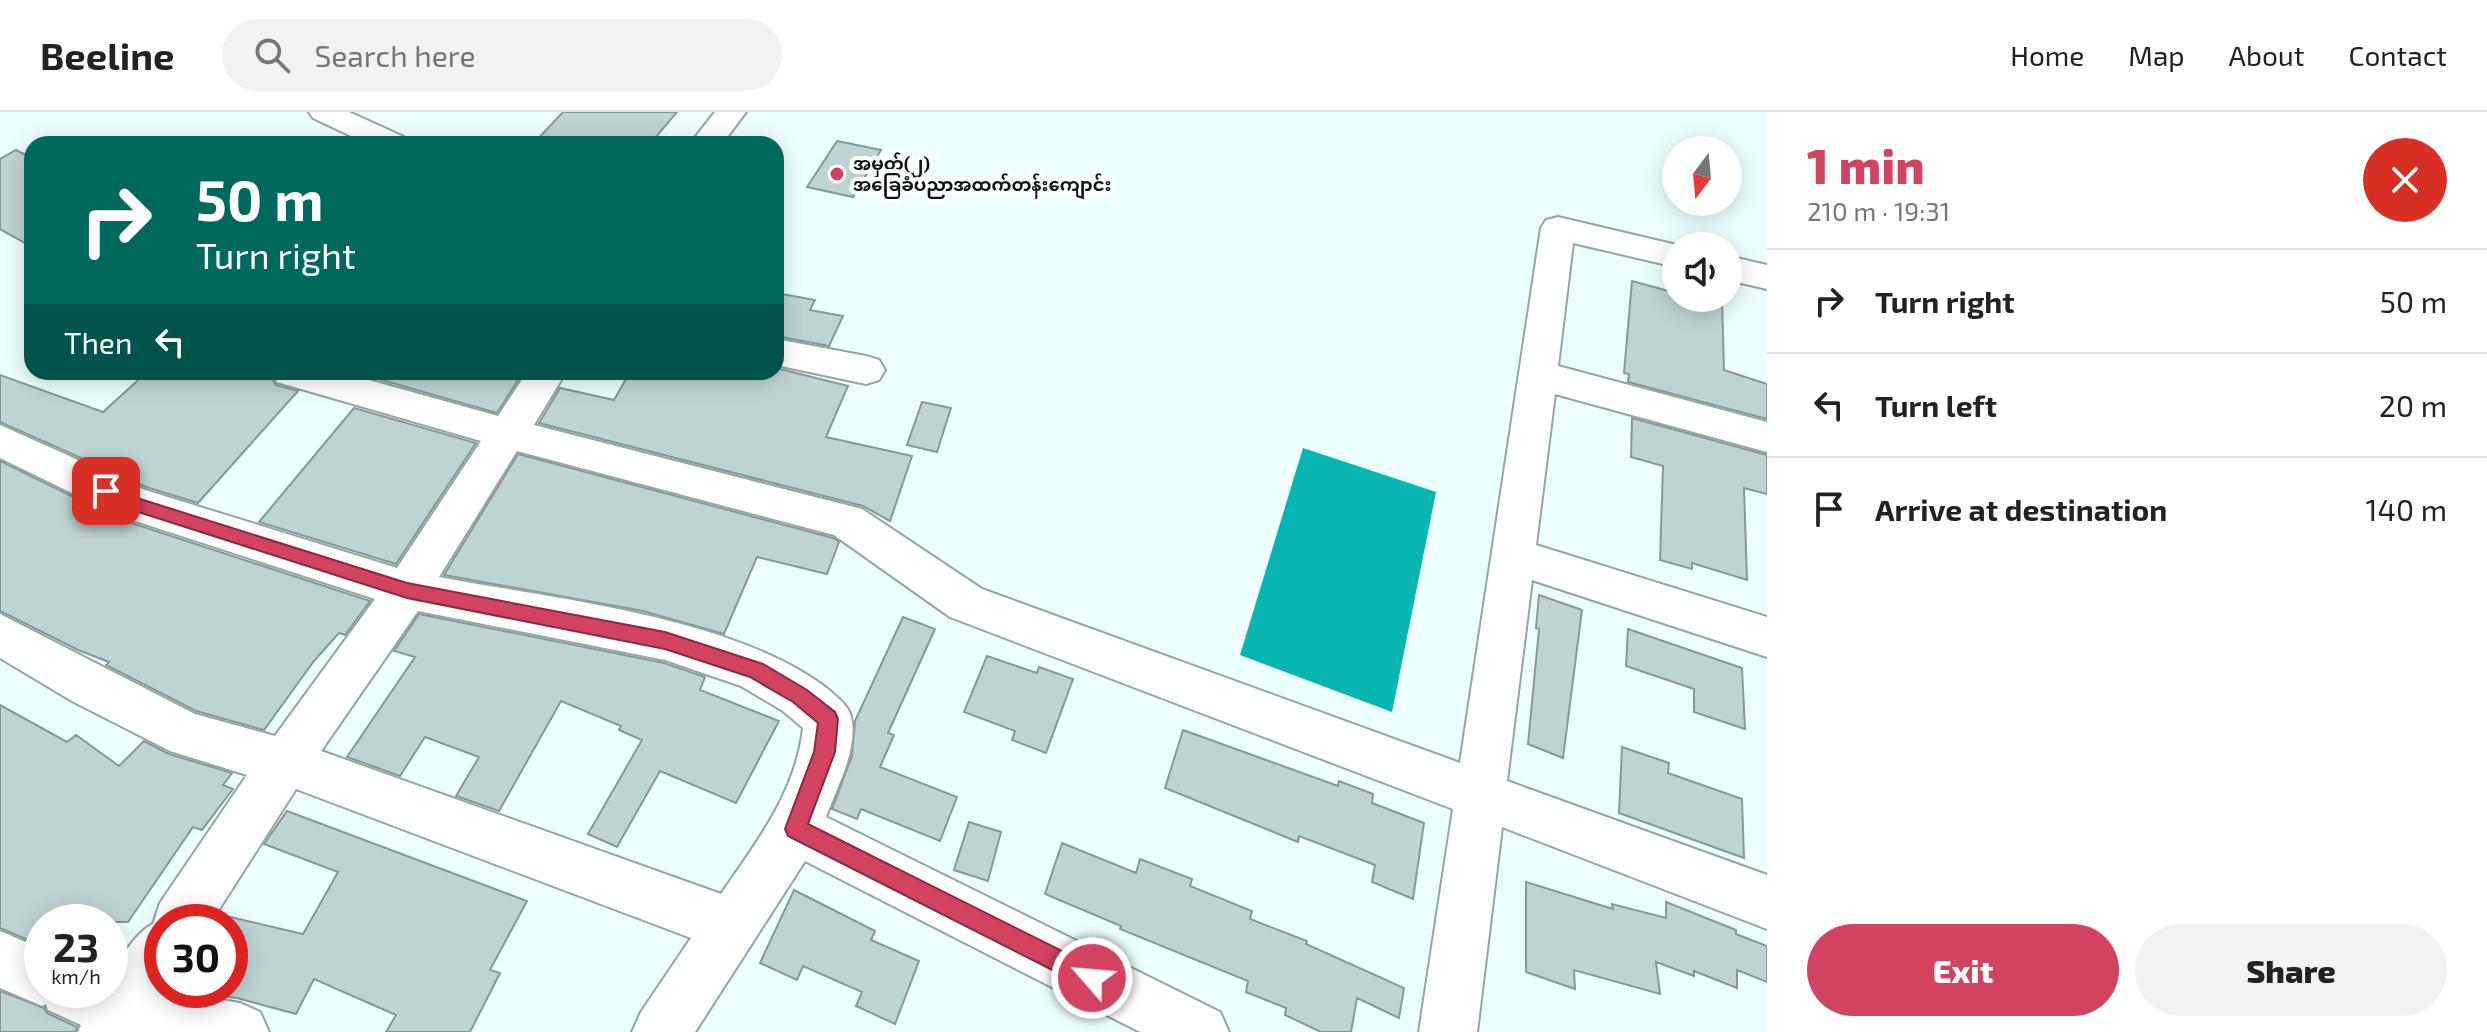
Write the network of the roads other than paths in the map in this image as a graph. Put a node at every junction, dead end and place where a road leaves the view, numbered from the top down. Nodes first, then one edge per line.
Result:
1 (324, 112) edge
2 (731, 112) edge
3 (369, 120) edge
4 (385, 136) edge
5 (712, 136) edge
6 (1662, 253) edge
7 (1742, 271) edge
8 (1767, 277) edge
9 (784, 354) edge
10 (866, 370) dead end
11 (1538, 375) junction
12 (318, 380) edge
13 (542, 380) edge
14 (506, 433) junction
15 (1767, 437) edge
16 (0, 440) edge
17 (1512, 555) junction
18 (407, 590) junction
19 (0, 634) edge
20 (1767, 637) edge
21 (285, 762) junction
22 (1479, 796) junction
23 (796, 829) junction
24 (1767, 902) edge
25 (191, 904) edge
26 (730, 925) junction
27 (0, 959) edge
28 (24, 970) edge
29 (144, 976) edge
30 (93, 1008) edge
31 (113, 1023) edge
32 (240, 1032) edge
33 (661, 1032) edge
34 (1200, 1032) edge
35 (1448, 1032) edge

1 - 3 street
2 - 5 street
3 - 4 street
6 - 11 street
7 - 8 street
9 - 10 street
11 - 15 street
11 - 17 street
12 - 14 street
13 - 14 street
14 - 18 street
14 - 22 street
16 - 18 street
17 - 20 street
17 - 22 street
18 - 21 street
18 - 23 street
19 - 21 street
21 - 25 street
21 - 26 street
22 - 24 street
22 - 35 street
23 - 26 street
23 - 34 street
26 - 33 street
27 - 28 street
29 - 31 street
30 - 31 street
31 - 32 street

